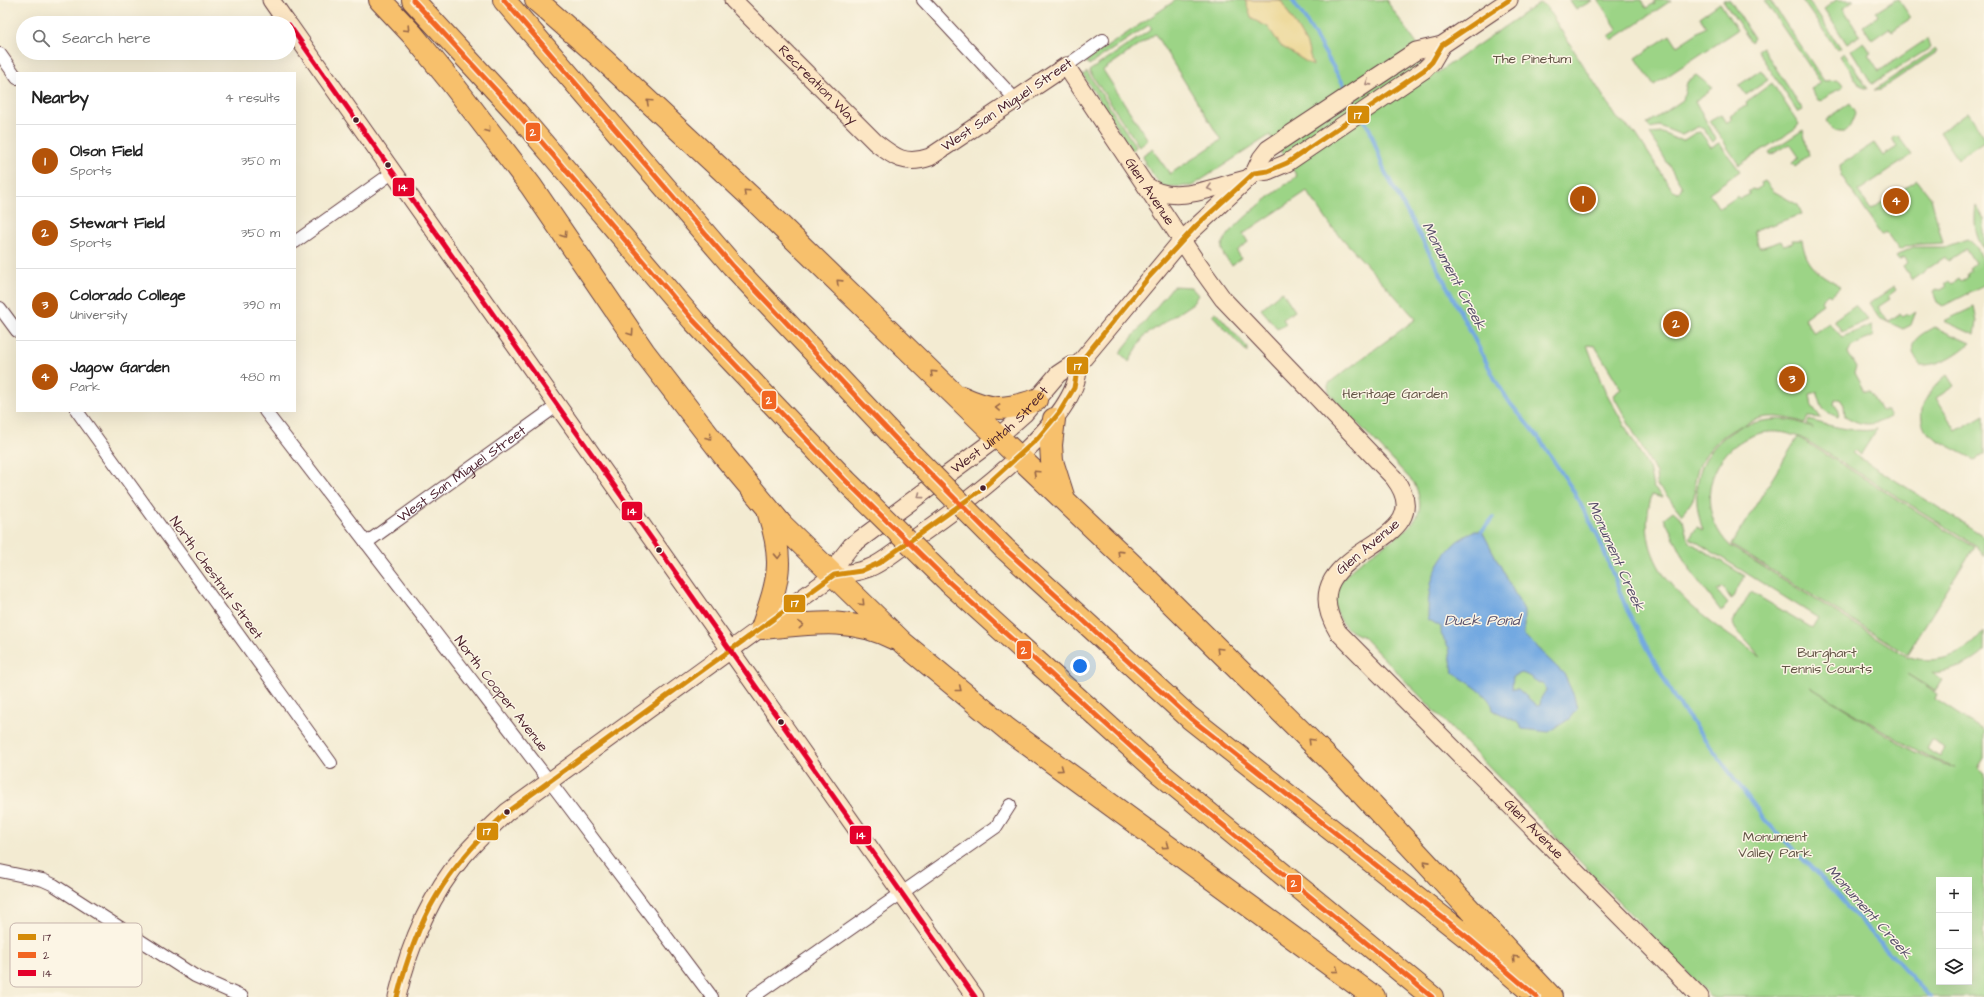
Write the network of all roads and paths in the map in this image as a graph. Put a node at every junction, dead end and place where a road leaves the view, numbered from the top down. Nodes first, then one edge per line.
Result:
1 (271, 0) edge
2 (380, 0) edge
3 (413, 0) edge
4 (504, 0) edge
5 (536, 0) edge
6 (733, 0) edge
7 (923, 0) edge
8 (1509, 0) edge
9 (282, 16) edge
10 (296, 35) edge
11 (1103, 40) dead end
12 (1442, 45) junction
13 (0, 54) edge
14 (1066, 66) junction
15 (16, 77) edge
16 (1015, 99) junction
17 (908, 161) joint
18 (392, 173) junction
19 (1251, 176) junction
20 (1144, 183) junction
21 (1182, 240) junction
22 (296, 241) edge
23 (0, 308) edge
24 (16, 330) edge
25 (1078, 365) junction
26 (954, 394) junction
27 (1036, 400) junction
28 (558, 405) junction
29 (78, 412) edge
30 (266, 412) edge
31 (1054, 419) junction
32 (998, 437) junction
33 (1019, 458) junction
34 (1064, 500) junction
35 (766, 505) junction
36 (366, 543) junction
37 (834, 575) junction
38 (762, 628) junction
39 (903, 643) junction
40 (732, 650) junction
41 (332, 763) dead end
42 (548, 780) junction
43 (1010, 805) dead end
44 (0, 871) edge
45 (902, 894) junction
46 (113, 923) edge
47 (142, 942) edge
48 (242, 997) edge
49 (397, 997) edge
50 (712, 997) edge
51 (753, 997) edge
52 (975, 997) edge
53 (1374, 997) edge
54 (1432, 997) edge
55 (1537, 997) edge
56 (1551, 997) edge
57 (1700, 997) edge

1 - 9 main road
2 -> 35 highway
3 - 54 highway, bridge
4 - 55 highway, bridge
26 -> 5 highway
6 - 17 main road, Recreation Way
7 - 16 street
8 - 12 main road, West Uintah Street
10 - 18 main road
11 - 14 street, West San Miguel Street
12 - 19 main road, West Uintah Street
12 -> 19 main road, West Uintah Street
13 - 15 street
14 - 16 main road, West San Miguel Street
14 - 20 main road, Glen Avenue
16 - 17 main road, West San Miguel Street
18 - 22 street
18 - 28 main road
19 -> 20 main road
19 - 21 main road, West Uintah Street
20 - 21 main road, Glen Avenue
21 - 25 main road, West Uintah Street
21 - 57 main road, Glen Avenue
23 - 24 street
25 - 27 main road, West Uintah Street
25 - 31 main road, West Uintah Street
27 -> 26 highway
26 - 32 highway
27 - 32 main road, West Uintah Street
28 - 36 street, West San Miguel Street
28 - 40 main road
29 - 41 street, North Chestnut Street
30 - 36 street, North Cooper Avenue
31 - 33 main road, West Uintah Street
31 - 34 highway
32 - 33 highway
32 -> 37 main road, West Uintah Street
34 -> 33 highway
33 - 37 main road, West Uintah Street
56 -> 34 highway
35 - 37 highway
35 -> 38 highway
36 - 42 street, North Cooper Avenue
37 - 38 main road, West Uintah Street
37 -> 39 highway
38 -> 39 highway
38 - 40 main road, West Uintah Street
39 -> 53 highway
40 - 42 main road, West Uintah Street
40 - 45 main road
42 - 49 main road, West Uintah Street
42 - 50 street, North Cooper Avenue
43 - 45 street
44 - 46 street
45 - 51 street
45 - 52 main road
47 - 48 street

